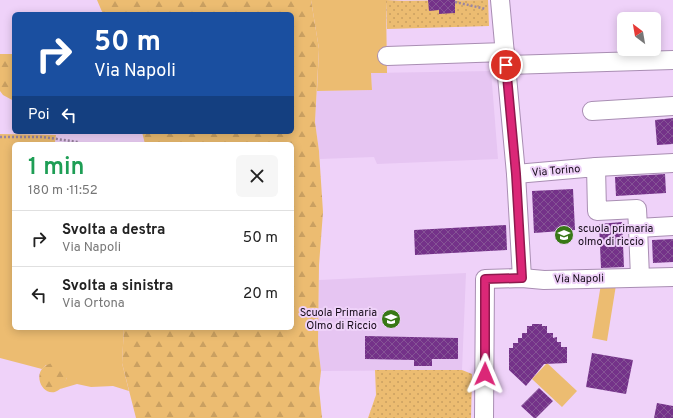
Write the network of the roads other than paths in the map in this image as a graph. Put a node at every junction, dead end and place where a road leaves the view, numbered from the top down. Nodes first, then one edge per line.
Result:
1 (500, 4) edge
2 (387, 56) dead end
3 (506, 59) junction
4 (673, 60) edge
5 (673, 106) edge
6 (592, 111) dead end
7 (673, 163) edge
8 (596, 168) junction
9 (516, 174) junction
10 (673, 226) edge
11 (638, 228) junction
12 (673, 276) edge
13 (640, 277) junction
14 (522, 278) junction
15 (484, 418) edge

1 - 3 street
2 - 3 street
3 - 4 street
3 - 9 street
5 - 6 street
7 - 8 street, Via Torino
8 - 9 street, Via Torino
8 - 11 street, Via Torino
9 - 14 street
10 - 11 street
11 - 13 street, Via Torino
12 - 13 street, Via Napoli
13 - 14 street, Via Napoli
14 - 15 street, Via Napoli

